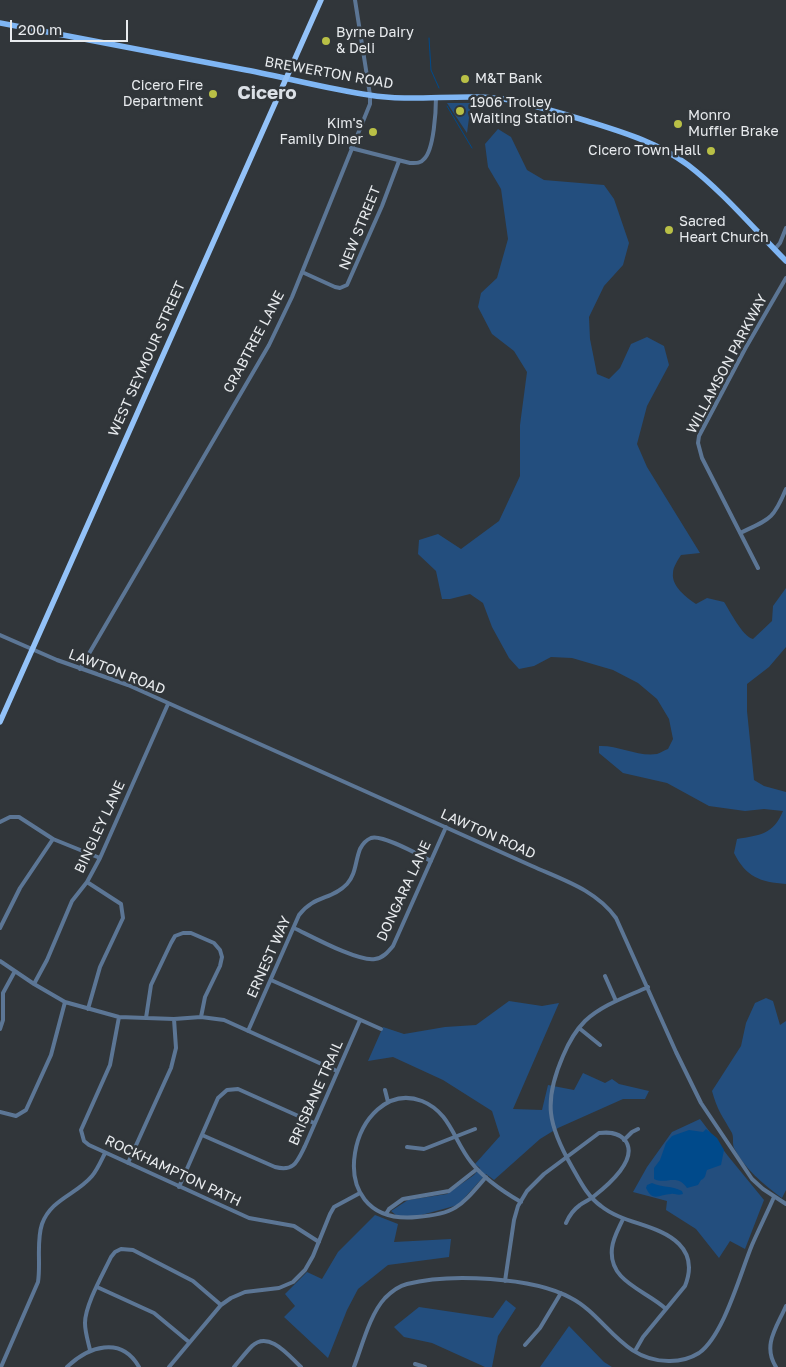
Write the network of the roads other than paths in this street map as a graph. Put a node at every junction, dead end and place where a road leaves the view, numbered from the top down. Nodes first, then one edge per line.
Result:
1 (321, 0) edge
2 (355, 0) edge
3 (0, 24) edge
4 (285, 78) junction
5 (370, 95) junction
6 (436, 97) junction
7 (352, 148) junction
8 (399, 160) junction
9 (786, 228) edge
10 (775, 249) junction
11 (786, 261) edge
12 (302, 272) junction
13 (786, 278) edge
14 (786, 489) edge
15 (740, 532) junction
16 (758, 568) dead end
17 (0, 635) edge
18 (32, 649) junction
19 (80, 669) junction
20 (168, 704) junction
21 (0, 722) edge
22 (0, 822) edge
23 (446, 827) junction
24 (53, 838) junction
25 (100, 858) junction
26 (431, 861) junction
27 (87, 882) junction
28 (0, 928) edge
29 (294, 928) junction
30 (0, 961) edge
31 (15, 971) junction
32 (605, 976) dead end
33 (271, 980) junction
34 (34, 984) junction
35 (648, 987) junction
36 (616, 1001) junction
37 (65, 1002) junction
38 (88, 1009) junction
39 (119, 1017) junction
40 (201, 1017) junction
41 (146, 1018) junction
42 (174, 1019) junction
43 (360, 1020) junction
44 (579, 1028) junction
45 (0, 1029) edge
46 (381, 1029) dead end
47 (248, 1031) junction
48 (600, 1045) dead end
49 (337, 1071) junction
50 (385, 1090) dead end
51 (388, 1102) junction
52 (0, 1112) edge
53 (314, 1123) junction
54 (475, 1129) dead end
55 (638, 1129) dead end
56 (202, 1135) junction
57 (456, 1136) junction
58 (624, 1140) junction
59 (408, 1147) dead end
60 (105, 1153) junction
61 (566, 1157) junction
62 (128, 1163) junction
63 (477, 1169) junction
64 (486, 1178) junction
65 (179, 1187) junction
66 (360, 1193) junction
67 (774, 1197) junction
68 (592, 1198) junction
69 (521, 1202) junction
70 (786, 1204) edge
71 (386, 1214) junction
72 (623, 1219) junction
73 (566, 1224) dead end
74 (319, 1242) junction
75 (505, 1281) junction
76 (97, 1287) junction
77 (561, 1293) junction
78 (220, 1305) junction
79 (786, 1308) edge
80 (666, 1309) junction
81 (189, 1342) junction
82 (525, 1345) dead end
83 (90, 1350) junction
84 (635, 1351) junction
85 (675, 1361) junction
86 (415, 1364) dead end
87 (1, 1367) edge
88 (67, 1367) edge
89 (139, 1367) edge
90 (169, 1367) edge
91 (234, 1367) edge
92 (301, 1367) edge
93 (354, 1367) edge
94 (425, 1367) edge
95 (676, 1367) edge
96 (776, 1367) edge

1 - 4 highway, WEST SEYMOUR STREET
2 - 5 street, CRABTREE LANE
3 - 4 main road, BREWERTON ROAD
4 - 5 main road, BREWERTON ROAD
4 - 18 highway, WEST SEYMOUR STREET
5 - 6 main road, BREWERTON ROAD
5 - 7 street, CRABTREE LANE
6 - 8 street
6 - 10 main road, BREWERTON ROAD
7 - 8 street
7 - 12 street, CRABTREE LANE
8 - 12 street, NEW STREET
9 - 10 street
10 - 11 main road, BREWERTON ROAD
12 - 19 street, CRABTREE LANE
13 - 15 street, WILLAMSON PARKWAY
14 - 15 street
15 - 16 street, WILLAMSON PARKWAY
17 - 18 street, LAWTON ROAD
18 - 19 street, LAWTON ROAD
18 - 21 highway, WEST SEYMOUR STREET
19 - 20 street, LAWTON ROAD
20 - 23 street, LAWTON ROAD
20 - 25 street, BINGLEY LANE
22 - 24 street
23 - 26 street, DONGARA LANE
23 - 35 street, LAWTON ROAD
24 - 25 street
24 - 28 street
25 - 27 street, BINGLEY LANE
26 - 29 street, ERNEST WAY
26 - 29 street, DONGARA LANE
27 - 34 street, BINGLEY LANE
27 - 38 street
29 - 33 street, ERNEST WAY
30 - 31 street
31 - 34 street
31 - 45 street
32 - 36 street
33 - 43 street
33 - 47 street, ERNEST WAY
34 - 37 street
35 - 36 street
35 - 67 street, LAWTON ROAD
36 - 44 street
37 - 38 street
37 - 52 street
38 - 39 street
39 - 41 street
39 - 60 street, ROCKHAMPTON PATH
40 - 41 street
40 - 42 street
40 - 47 street
41 - 42 street
42 - 62 street
43 - 46 street
43 - 49 street, BRISBANE TRAIL
44 - 48 street
44 - 61 street
47 - 49 street
49 - 53 street, BRISBANE TRAIL
50 - 51 street
51 - 57 street
51 - 66 street
53 - 56 street, BRISBANE TRAIL
53 - 56 street
54 - 57 street
55 - 58 street
56 - 65 street
57 - 59 street
57 - 63 street
58 - 61 street
58 - 68 street
60 - 62 street, ROCKHAMPTON PATH
60 - 87 street
61 - 68 street
61 - 69 street
62 - 65 street, ROCKHAMPTON PATH
63 - 64 street
63 - 71 street
64 - 69 street
64 - 71 street
65 - 74 street, ROCKHAMPTON PATH
66 - 71 street
66 - 74 street
67 - 70 street, LAWTON ROAD
67 - 85 street
68 - 72 street
68 - 73 street
69 - 75 street
72 - 80 street
72 - 80 street
74 - 78 street
75 - 77 street
75 - 93 street
76 - 78 street
76 - 81 street
76 - 83 street
77 - 82 street
77 - 84 street
78 - 81 street
79 - 96 street
80 - 84 street
81 - 90 street
83 - 88 street
83 - 89 street
84 - 85 street
85 - 95 street
86 - 94 street
91 - 92 street

